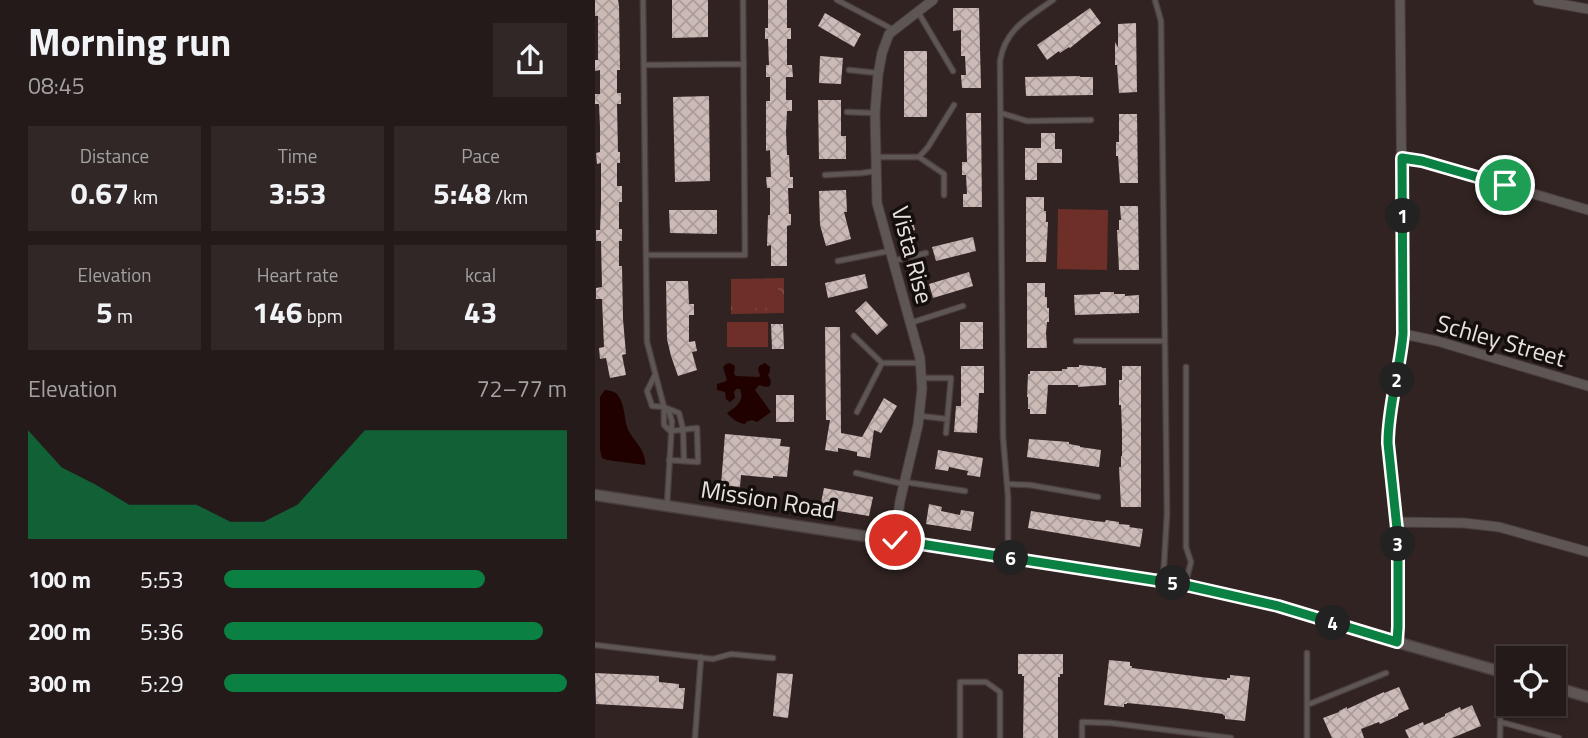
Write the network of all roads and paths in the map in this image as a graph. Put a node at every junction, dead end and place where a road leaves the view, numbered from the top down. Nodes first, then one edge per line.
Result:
1 (643, 0) edge
2 (744, 0) edge
3 (837, 0) edge
4 (933, 0) edge
5 (1053, 0) edge
6 (1155, 0) edge
7 (1400, 0) edge
8 (1538, 0) edge
9 (1588, 9) edge
10 (918, 12) junction
11 (894, 30) junction
12 (644, 65) junction
13 (744, 65) junction
14 (849, 70) dead end
15 (953, 71) dead end
16 (878, 73) junction
17 (954, 105) dead end
18 (847, 112) dead end
19 (876, 113) junction
20 (1000, 113) junction
21 (1091, 120) dead end
22 (919, 157) junction
23 (876, 158) junction
24 (1402, 158) junction
25 (876, 171) junction
26 (825, 175) dead end
27 (944, 195) dead end
28 (1588, 210) edge
29 (890, 251) junction
30 (926, 253) dead end
31 (646, 255) junction
32 (838, 261) dead end
33 (893, 261) junction
34 (963, 306) dead end
35 (910, 323) junction
36 (1403, 334) junction
37 (854, 336) dead end
38 (1076, 341) dead end
39 (1165, 341) junction
40 (882, 363) junction
41 (921, 363) junction
42 (1186, 367) dead end
43 (655, 375) junction
44 (922, 378) junction
45 (1588, 386) edge
46 (664, 407) junction
47 (856, 412) dead end
48 (919, 416) junction
49 (947, 419) junction
50 (683, 429) junction
51 (671, 431) junction
52 (946, 433) dead end
53 (669, 460) junction
54 (684, 461) junction
55 (856, 473) dead end
56 (904, 483) junction
57 (1007, 484) junction
58 (965, 491) dead end
59 (595, 495) edge
60 (1098, 497) dead end
61 (667, 505) junction
62 (1396, 522) junction
63 (895, 540) junction
64 (1588, 552) edge
65 (1008, 557) junction
66 (1163, 581) junction
67 (1185, 585) junction
68 (1397, 642) junction
69 (595, 645) edge
70 (1307, 653) dead end
71 (701, 657) junction
72 (773, 658) dead end
73 (1496, 670) edge
74 (1386, 673) dead end
75 (1566, 691) edge
76 (1588, 697) edge
77 (1307, 705) junction
78 (1501, 716) edge
79 (1501, 722) junction
80 (695, 738) edge
81 (960, 738) edge
82 (1000, 738) edge
83 (1081, 738) edge
84 (1231, 738) edge
85 (1307, 738) edge
86 (1500, 738) edge
87 (1559, 738) edge

1 - 12 lane
2 - 13 lane
3 - 11 lane
4 - 10 street, Vista Rise
5 - 20 lane
6 - 39 lane
7 - 24 street
8 - 9 street
10 - 11 street, Vista Rise
10 - 15 lane
11 - 16 street, Vista Rise
12 - 13 lane
12 - 31 lane
13 - 31 lane
14 - 16 lane
16 - 19 street, Vista Rise
17 - 22 lane
18 - 19 lane
19 - 23 street, Vista Rise
20 - 21 lane
20 - 57 lane
22 - 23 lane
22 - 27 lane
23 - 25 street, Vista Rise
24 - 28 street
24 - 36 street
25 - 26 lane
25 - 29 street, Vista Rise
29 - 32 lane
29 - 33 street, Vista Rise
30 - 33 lane
31 - 43 lane
33 - 35 street, Vista Rise
34 - 35 lane
35 - 41 street, Vista Rise
36 - 45 street, Schley Street
36 - 62 street
37 - 40 lane
38 - 39 lane
39 - 66 lane
40 - 41 lane
40 - 47 lane
41 - 44 street, Vista Rise
42 - 67 lane
43 - 46 lane
43 - 46 lane
44 - 48 street, Vista Rise
44 - 49 lane
46 - 50 lane
46 - 51 lane
48 - 49 lane
48 - 56 street, Vista Rise
49 - 52 lane
50 - 51 lane
50 - 54 lane
50 - 54 lane
51 - 53 lane
53 - 54 lane
53 - 61 lane
55 - 56 lane
56 - 58 lane
56 - 63 street, Vista Rise
57 - 60 lane
57 - 65 lane
59 - 61 street, Mission Road
61 - 63 street, Mission Road
62 - 64 street
62 - 68 street
63 - 65 street, Mission Road
65 - 66 street, Mission Road
66 - 67 street, Mission Road
67 - 68 street, Mission Road
68 - 73 street, Mission Road
69 - 71 lane
70 - 77 lane
71 - 72 lane
71 - 80 lane
74 - 77 lane
75 - 76 street
77 - 85 lane
78 - 79 lane
79 - 86 lane
79 - 87 lane
81 - 82 lane
83 - 84 lane

